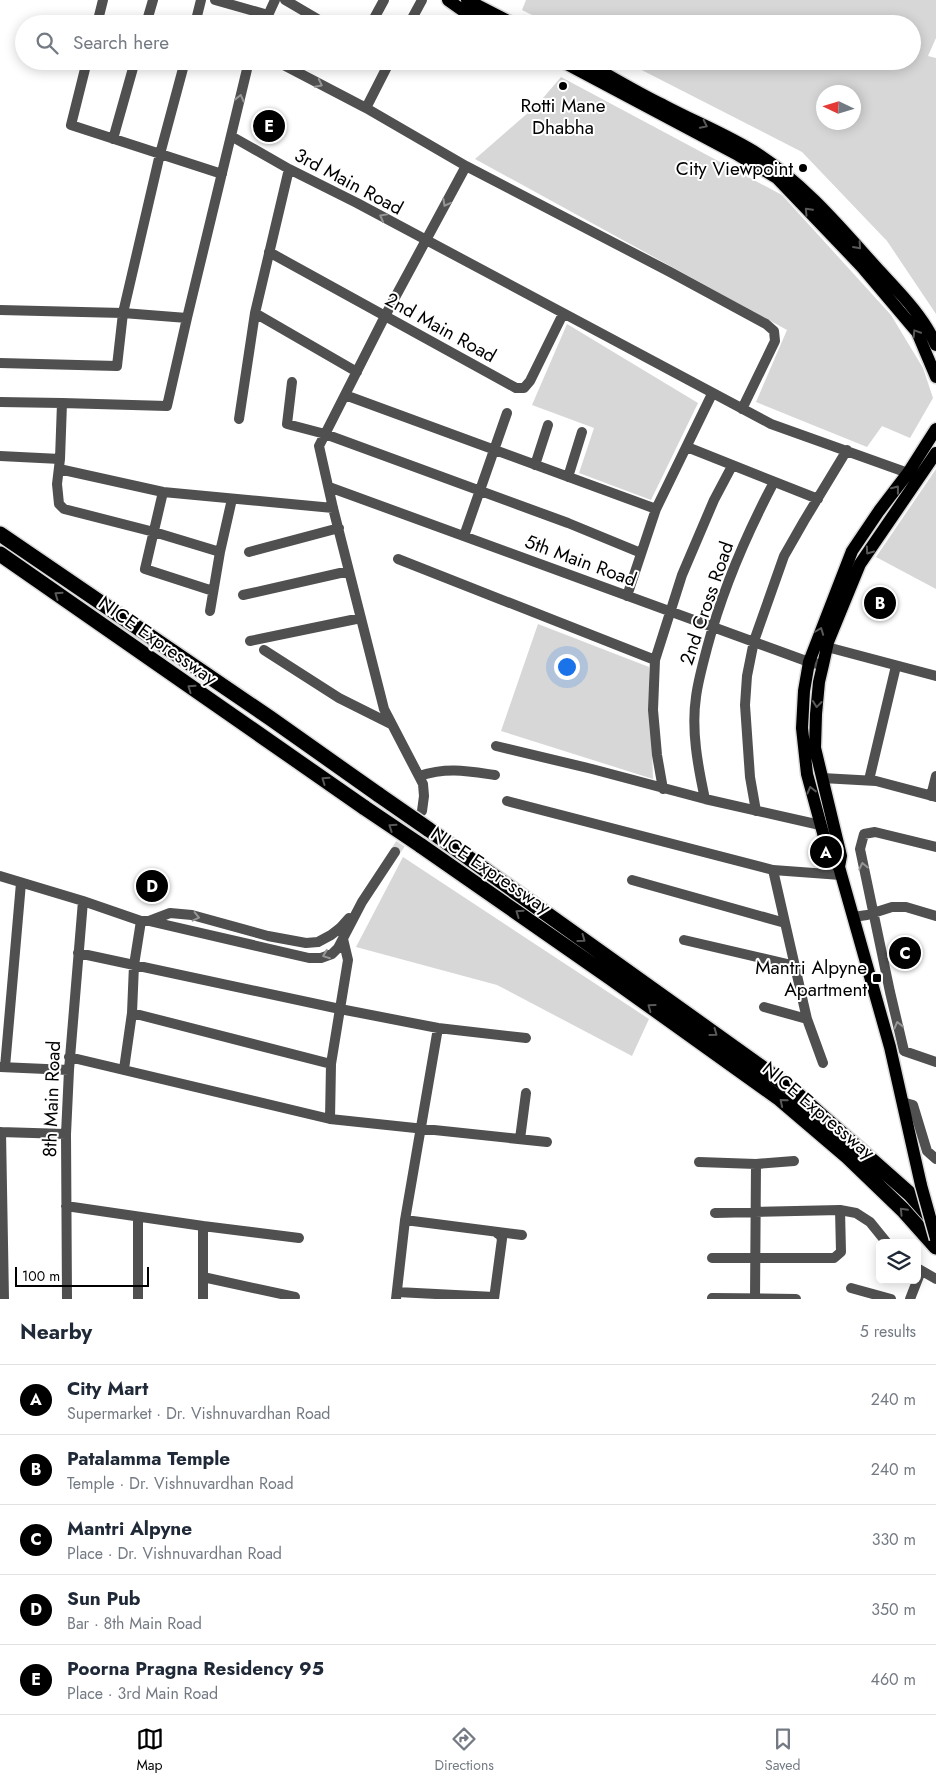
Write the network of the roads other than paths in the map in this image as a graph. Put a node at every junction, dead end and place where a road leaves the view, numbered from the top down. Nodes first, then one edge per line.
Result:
1 (103, 0) edge
2 (153, 0) edge
3 (201, 0) edge
4 (215, 0) edge
5 (275, 0) edge
6 (285, 0) edge
7 (422, 0) edge
8 (448, 0) edge
9 (466, 0) edge
10 (380, 1) edge
11 (485, 5) edge
12 (99, 15) edge
13 (149, 15) edge
14 (197, 15) edge
15 (255, 15) edge
16 (268, 15) edge
17 (311, 15) edge
18 (375, 15) edge
19 (414, 15) edge
20 (472, 15) edge
21 (500, 15) edge
22 (85, 70) edge
23 (133, 70) edge
24 (183, 70) edge
25 (247, 70) edge
26 (293, 70) edge
27 (385, 70) edge
28 (578, 70) edge
29 (599, 70) edge
30 (366, 108) junction
31 (231, 136) junction
32 (114, 139) junction
33 (160, 154) junction
34 (466, 166) junction
35 (289, 169) junction
36 (222, 174) junction
37 (426, 241) junction
38 (269, 252) junction
39 (0, 310) edge
40 (122, 313) junction
41 (254, 313) junction
42 (562, 314) junction
43 (386, 316) junction
44 (187, 318) junction
45 (936, 345) edge
46 (0, 362) edge
47 (357, 372) junction
48 (936, 377) edge
49 (292, 382) dead end
50 (712, 394) junction
51 (345, 395) junction
52 (0, 402) edge
53 (62, 402) junction
54 (742, 409) junction
55 (507, 413) dead end
56 (239, 419) dead end
57 (548, 425) dead end
58 (936, 429) edge
59 (582, 432) dead end
60 (325, 434) junction
61 (686, 447) junction
62 (494, 449) junction
63 (847, 450) junction
64 (936, 453) edge
65 (0, 456) edge
66 (60, 464) junction
67 (535, 465) junction
68 (732, 466) junction
69 (908, 473) junction
70 (568, 477) junction
71 (774, 482) junction
72 (329, 487) junction
73 (480, 491) junction
74 (163, 492) junction
75 (232, 499) junction
76 (818, 499) junction
77 (333, 508) junction
78 (656, 509) junction
79 (339, 528) junction
80 (154, 532) junction
81 (0, 534) edge
82 (464, 536) junction
83 (220, 552) junction
84 (249, 552) dead end
85 (641, 553) junction
86 (0, 554) edge
87 (398, 559) dead end
88 (349, 571) junction
89 (213, 591) junction
90 (243, 595) dead end
91 (627, 596) junction
92 (210, 611) dead end
93 (670, 611) junction
94 (361, 618) junction
95 (713, 626) junction
96 (250, 641) dead end
97 (754, 641) junction
98 (827, 647) junction
99 (264, 650) dead end
100 (655, 660) junction
101 (809, 662) junction
102 (823, 665) junction
103 (896, 666) junction
104 (936, 676) edge
105 (391, 724) junction
106 (496, 746) dead end
107 (495, 774) dead end
108 (419, 776) junction
109 (936, 776) edge
110 (822, 778) junction
111 (870, 780) junction
112 (663, 789) junction
113 (934, 796) edge
114 (705, 799) junction
115 (507, 801) dead end
116 (422, 810) tunnel mouth
117 (756, 811) junction
118 (820, 825) junction
119 (936, 847) edge
120 (395, 852) tunnel mouth
121 (773, 870) junction
122 (840, 871) junction
123 (0, 876) edge
124 (632, 880) dead end
125 (21, 883) junction
126 (83, 901) junction
127 (362, 902) junction
128 (874, 913) junction
129 (936, 916) edge
130 (853, 917) junction
131 (145, 921) junction
132 (785, 923) junction
133 (343, 939) junction
134 (684, 940) dead end
135 (78, 953) junction
136 (134, 965) junction
137 (796, 966) junction
138 (892, 998) junction
139 (878, 1004) junction
140 (764, 1007) dead end
141 (340, 1009) junction
142 (132, 1013) junction
143 (807, 1020) junction
144 (438, 1028) junction
145 (526, 1038) dead end
146 (70, 1056) junction
147 (823, 1062) dead end
148 (936, 1062) edge
149 (331, 1064) junction
150 (2, 1067) edge
151 (124, 1069) junction
152 (68, 1070) junction
153 (526, 1093) dead end
154 (902, 1102) junction
155 (330, 1119) junction
156 (421, 1128) junction
157 (0, 1132) edge
158 (66, 1134) junction
159 (520, 1139) junction
160 (547, 1142) dead end
161 (936, 1159) edge
162 (794, 1161) dead end
163 (700, 1162) dead end
164 (756, 1164) junction
165 (66, 1206) junction
166 (840, 1210) junction
167 (757, 1211) junction
168 (715, 1213) dead end
169 (138, 1217) junction
170 (405, 1220) junction
171 (936, 1223) edge
172 (203, 1226) junction
173 (497, 1233) junction
174 (522, 1235) dead end
175 (299, 1238) dead end
176 (884, 1239) edge
177 (936, 1239) edge
178 (936, 1247) edge
179 (712, 1258) dead end
180 (756, 1258) junction
181 (921, 1271) edge
182 (203, 1277) junction
183 (936, 1279) edge
184 (915, 1284) edge
185 (851, 1288) dead end
186 (397, 1295) edge
187 (295, 1297) dead end
188 (494, 1298) edge
189 (712, 1298) edge
190 (4, 1299) edge
191 (67, 1299) edge
192 (138, 1299) edge
193 (203, 1299) edge
194 (755, 1299) edge
195 (796, 1299) edge
196 (891, 1299) edge
197 (910, 1299) edge

1 - 12 street
2 - 13 street
3 - 14 street
4 - 15 street
5 - 16 street
6 - 17 street
7 - 19 street
8 - 20 main road
9 - 11 main road
10 - 18 street
11 - 21 main road
22 - 32 street
23 - 32 street
24 - 33 street
31 -> 25 street
26 -> 30 street
27 - 30 street
48 -> 28 main road
29 -> 45 main road
30 - 34 street
31 - 35 street, 3rd Main Road
31 - 36 street
32 - 33 street
33 - 36 street
33 - 40 street
34 -> 37 street
34 - 54 street
37 -> 35 street, 3rd Main Road
35 - 38 street
36 - 44 street
37 - 42 street, 3rd Main Road
37 - 43 street
38 - 41 street
38 - 43 street, 2nd Main Road
39 - 40 street
40 - 44 street
40 - 46 street
41 - 47 street
41 - 56 street
42 - 43 street, 2nd Main Road
42 - 50 street, 3rd Main Road
43 - 47 street
44 - 53 street
47 - 51 street
49 - 60 street
50 - 54 street, 3rd Main Road
50 - 61 street
51 - 60 street
51 - 62 street
52 - 53 street
53 - 66 street
54 - 63 street, 3rd Main Road
55 - 62 street
57 - 67 street
58 - 69 main road
59 - 70 street
60 - 72 street
60 - 73 street
61 - 68 street
61 - 78 street
62 - 67 street
62 - 73 street
63 - 69 street, 3rd Main Road
63 - 76 street
64 -> 98 main road
65 - 66 street
66 - 74 street
66 - 80 street
67 - 70 street
68 - 71 street
68 - 93 street
101 -> 69 main road
70 - 78 street
71 - 76 street
71 - 95 street, 2nd Cross Road
72 - 77 street
72 - 82 street, 5th Main Road
73 - 82 street
73 - 85 street
74 - 75 street
74 - 80 street
75 - 77 street
75 - 83 street
76 - 97 street
77 - 79 street
78 - 85 street
79 - 84 street
79 - 88 street
80 - 83 street
80 - 89 street
81 -> 171 highway, NICE Expressway, bridge
82 - 91 street, 5th Main Road
83 - 89 street
85 - 91 street
178 -> 86 highway, NICE Expressway, bridge
87 - 100 street
88 - 90 street
88 - 94 street
89 - 92 street
91 - 93 street, 5th Main Road
93 - 95 street, 5th Main Road
93 - 100 street
94 - 96 street
94 - 105 street
95 - 97 street, 5th Main Road
95 - 114 street, 2nd Cross Road
97 - 101 street, 5th Main Road
97 - 117 street
98 - 102 main road
98 - 103 street
99 - 105 street
100 - 112 street
101 - 102 street, 5th Main Road
118 -> 101 main road
102 -> 110 main road
103 - 104 street
103 - 111 street
105 - 108 street
106 - 112 street
107 - 108 street
108 - 116 street
109 - 113 street
110 - 111 street
110 - 122 main road
111 - 113 street
112 - 114 street
114 - 117 street
115 - 121 street
117 - 118 street
118 - 122 main road
128 -> 119 street
120 - 127 street
121 - 122 street
121 - 132 street
122 - 130 main road
123 - 125 street
124 - 132 street
125 - 126 street
125 - 150 street
126 - 131 street
126 - 135 street, 8th Main Road
131 -> 127 street
127 - 133 street
128 - 129 street
128 - 130 street
128 - 138 street
130 - 139 main road
133 -> 131 street
131 - 136 street
132 - 137 street
133 - 141 street
134 - 137 street
135 - 136 street
135 - 146 street, 8th Main Road
136 - 141 street
136 - 142 street
137 - 143 street
138 - 139 street
148 -> 138 street
139 - 154 main road
140 - 143 street
141 - 144 street
141 - 149 street
142 - 149 street
142 - 151 street
143 - 147 street
144 - 145 street
144 - 156 street
146 - 151 street
146 - 152 street, 8th Main Road
149 - 155 street
150 - 152 street
151 - 155 street
152 - 158 street, 8th Main Road
153 - 159 street
154 - 161 street
154 - 177 main road, bridge
155 - 156 street
156 - 159 street
156 - 170 street
157 - 158 street
157 - 190 street
158 - 165 street, 8th Main Road
159 - 160 street
162 - 164 street
163 - 164 street
164 - 167 street
165 - 169 street
165 - 191 street, 8th Main Road
166 - 167 street
166 - 176 street
166 - 180 street
167 - 168 street
167 - 180 street
169 - 172 street
169 - 192 street
170 - 173 street
170 - 186 street
172 - 175 street
172 - 182 street
173 - 174 street
173 - 188 street
179 - 180 street
180 - 194 street
181 - 183 street
182 - 187 street
182 - 193 street
184 - 197 street
185 - 196 street
186 - 188 street
189 - 194 street
194 - 195 street

